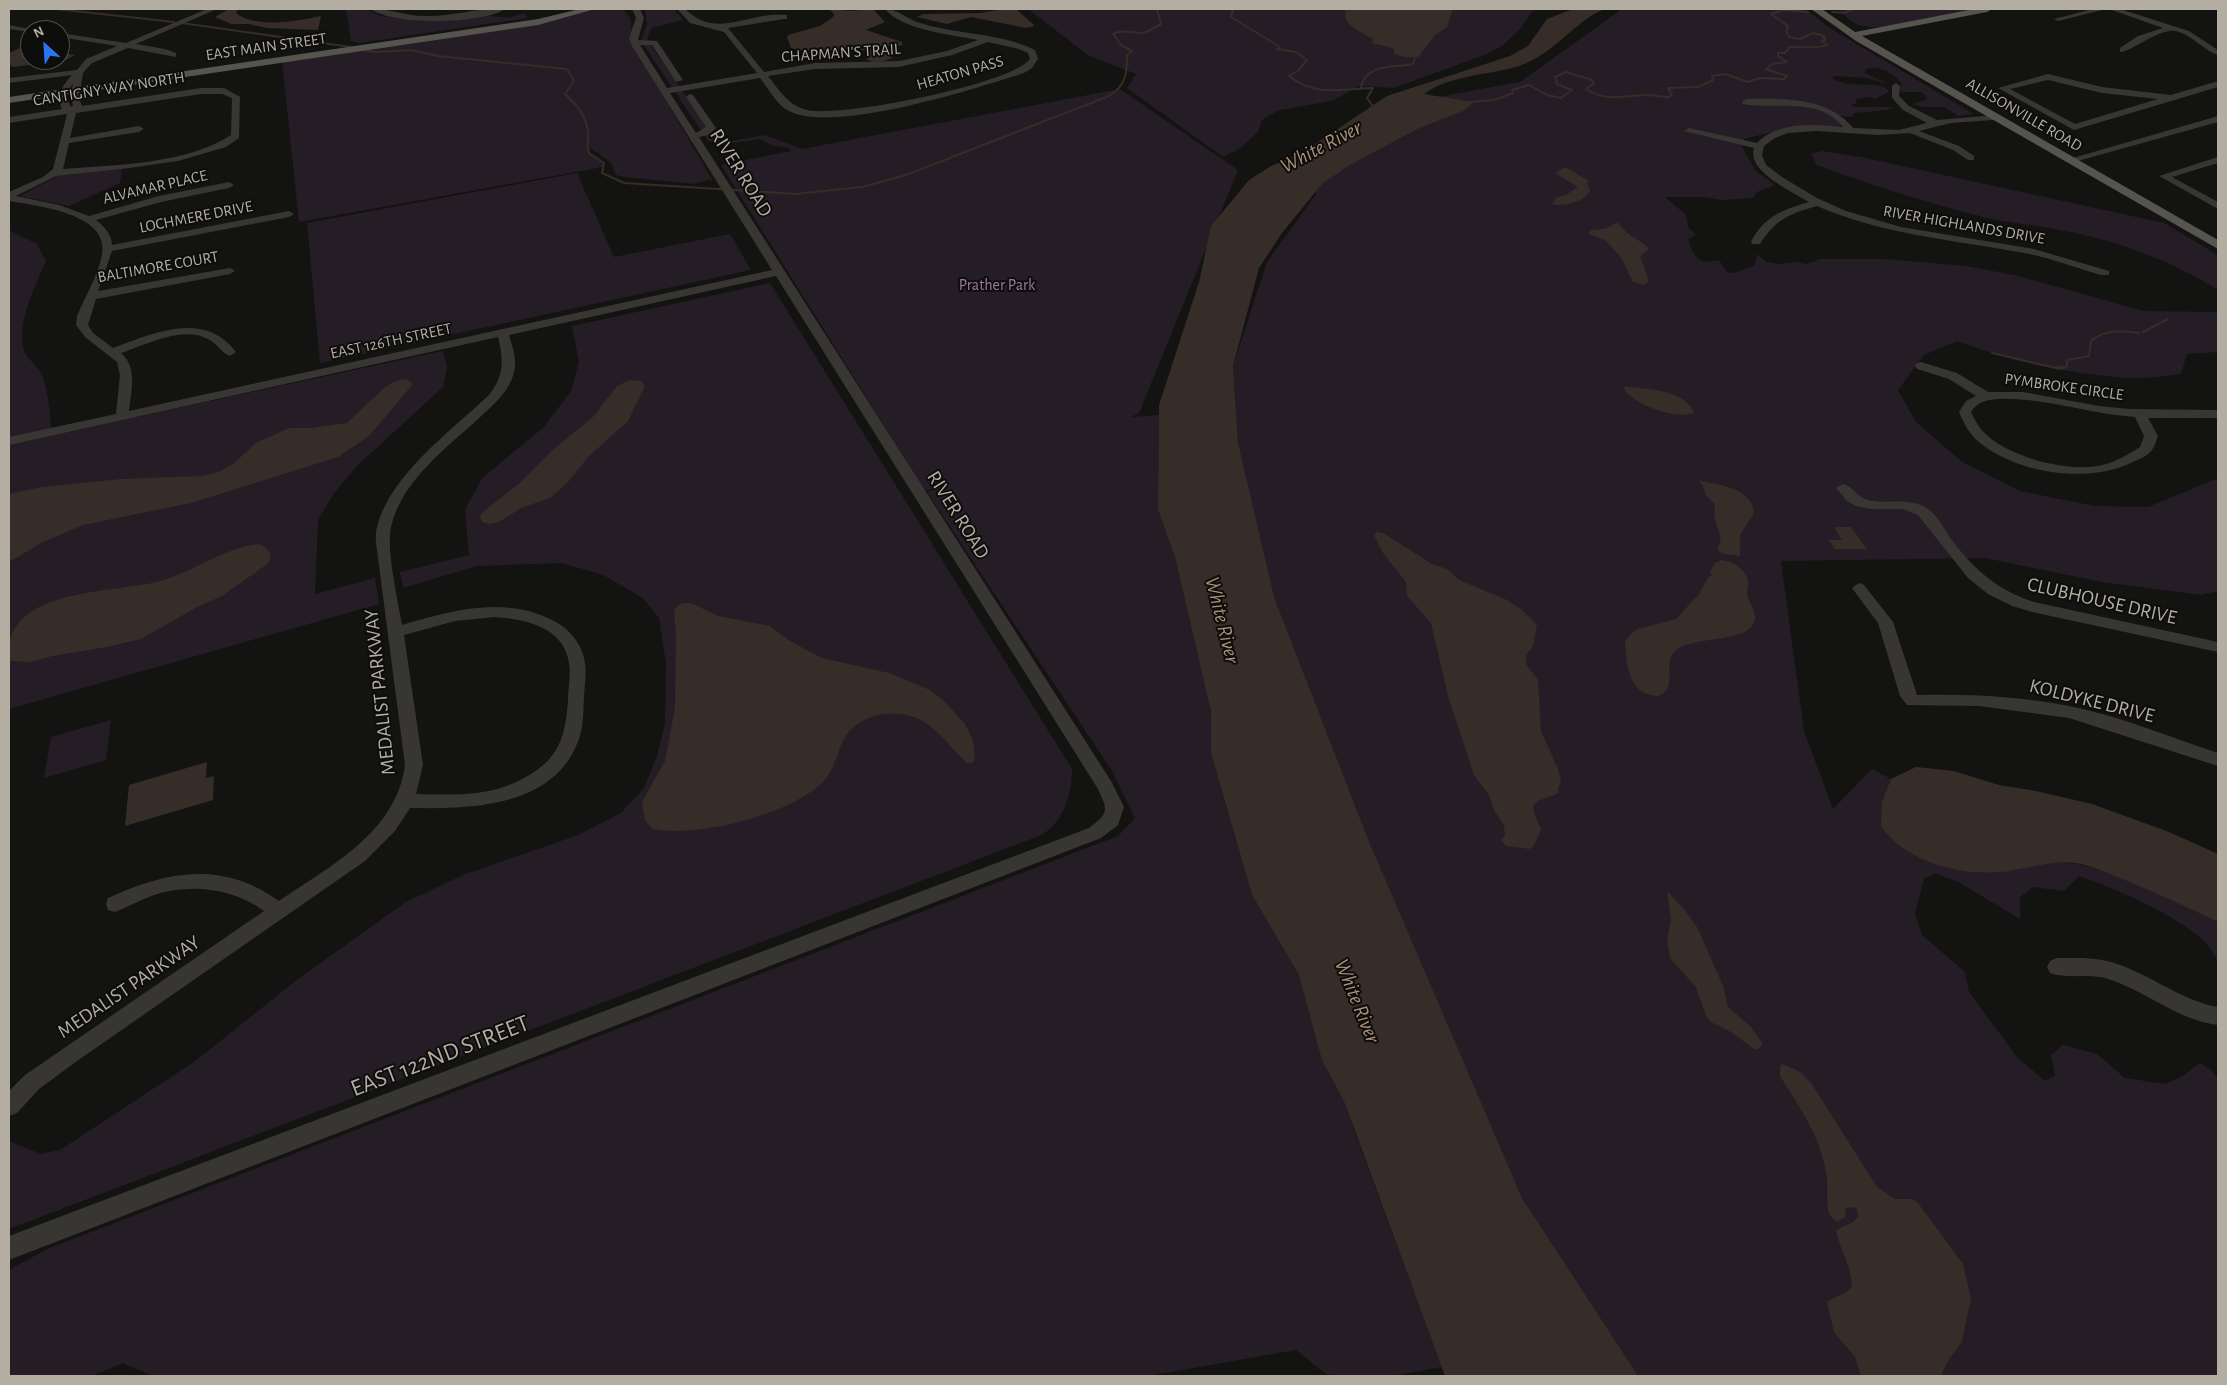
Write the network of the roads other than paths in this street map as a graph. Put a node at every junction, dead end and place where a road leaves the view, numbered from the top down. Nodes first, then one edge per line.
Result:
1 (213, 9) edge
2 (375, 9) edge
3 (502, 9) edge
4 (581, 9) edge
5 (590, 9) edge
6 (627, 9) edge
7 (636, 9) edge
8 (681, 9) edge
9 (888, 9) edge
10 (1816, 9) edge
11 (1987, 9) edge
12 (2102, 9) edge
13 (2113, 9) edge
14 (784, 17) dead end
15 (2058, 19) dead end
16 (527, 24) junction
17 (722, 27) junction
18 (2171, 28) junction
19 (635, 29) junction
20 (1853, 35) junction
21 (70, 36) edge
22 (988, 39) junction
23 (634, 42) junction
24 (124, 44) junction
25 (2123, 50) dead end
26 (2218, 53) edge
27 (173, 55) dead end
28 (79, 72) junction
29 (762, 75) junction
30 (9, 80) edge
31 (679, 80) dead end
32 (2218, 84) edge
33 (1896, 86) dead end
34 (77, 90) junction
35 (665, 91) junction
36 (64, 92) junction
37 (690, 97) dead end
38 (2171, 98) junction
39 (9, 100) edge
40 (1746, 102) dead end
41 (72, 110) junction
42 (1993, 117) junction
43 (9, 120) edge
44 (2218, 120) edge
45 (1934, 123) junction
46 (2218, 126) edge
47 (139, 129) dead end
48 (1850, 130) junction
49 (1689, 131) dead end
50 (1912, 131) junction
51 (693, 136) junction
52 (66, 141) junction
53 (1759, 146) junction
54 (1971, 158) dead end
55 (2218, 160) edge
56 (2075, 162) junction
57 (55, 173) junction
58 (229, 185) dead end
59 (9, 197) edge
60 (1816, 202) junction
61 (2218, 206) edge
62 (290, 214) dead end
63 (89, 219) junction
64 (1756, 242) dead end
65 (2218, 245) edge
66 (108, 249) junction
67 (230, 271) dead end
68 (779, 272) junction
69 (2104, 273) dead end
70 (91, 296) junction
71 (503, 333) junction
72 (113, 352) junction
73 (230, 352) dead end
74 (1921, 366) dead end
75 (1985, 396) junction
76 (2140, 414) junction
77 (2218, 414) edge
78 (122, 416) junction
79 (9, 441) edge
80 (1843, 488) dead end
81 (1860, 588) dead end
82 (397, 632) junction
83 (2218, 647) edge
84 (2218, 760) edge
85 (406, 801) junction
86 (115, 904) dead end
87 (889, 910) joint
88 (278, 911) junction
89 (2057, 967) dead end
90 (2218, 1016) edge
91 (9, 1106) edge
92 (9, 1248) edge

1 - 24 street
2 - 3 street
4 - 16 main road, EAST MAIN STREET
5 - 16 main road, EAST MAIN STREET
6 - 19 street
7 - 19 street
8 - 17 street
9 - 22 street
10 - 20 main road, ALLISONVILLE ROAD
11 - 20 main road
12 - 15 street
13 - 18 street
14 - 17 street
16 - 34 main road, EAST MAIN STREET
17 - 29 street
18 - 25 street
18 - 26 street
19 - 23 street
20 - 42 main road, ALLISONVILLE ROAD
21 - 24 street
22 - 29 street, CHAPMAN'S TRAIL
22 - 29 street, HEATON PASS
23 - 31 street
23 - 35 street, RIVER ROAD
24 - 27 street
24 - 28 street
28 - 30 street
28 - 34 street
28 - 36 street
29 - 35 street, CHAPMAN'S TRAIL
32 - 38 street
33 - 45 street
34 - 36 main road, EAST MAIN STREET
34 - 41 street
35 - 51 street, RIVER ROAD
36 - 39 main road, EAST MAIN STREET
36 - 41 street
37 - 51 street
38 - 38 street
40 - 48 street
41 - 43 street, CANTIGNY WAY NORTH
41 - 52 street
41 - 57 street, CANTIGNY WAY NORTH
42 - 45 street
42 - 56 main road, ALLISONVILLE ROAD
44 - 56 street
45 - 50 street
46 - 56 street
47 - 52 street
48 - 50 street
48 - 53 street
49 - 53 street
50 - 54 street
51 - 68 street, RIVER ROAD
52 - 57 street
53 - 60 street, RIVER HIGHLANDS DRIVE
55 - 61 street
56 - 65 main road, ALLISONVILLE ROAD
57 - 59 street
58 - 63 street, ALVAMAR PLACE
59 - 63 street
60 - 64 street
60 - 69 street, RIVER HIGHLANDS DRIVE
62 - 66 street, LOCHMERE DRIVE
63 - 66 street
66 - 70 street
67 - 70 street, BALTIMORE COURT
68 - 71 street, EAST 126TH STREET
68 - 87 street, RIVER ROAD
70 - 72 street
71 - 78 street, EAST 126TH STREET
71 - 82 street, MEDALIST PARKWAY
72 - 73 street
72 - 78 street
74 - 75 street
75 - 76 street, PYMBROKE CIRCLE
75 - 76 street, PYMBROKE CIRCLE
76 - 77 street, PYMBROKE CIRCLE
78 - 79 street, EAST 126TH STREET
80 - 83 street, CLUBHOUSE DRIVE
81 - 84 street, KOLDYKE DRIVE
82 - 85 street, MEDALIST PARKWAY
82 - 85 street
85 - 88 street, MEDALIST PARKWAY
86 - 88 street
87 - 92 street, EAST 122ND STREET
88 - 91 street, MEDALIST PARKWAY
89 - 90 street

